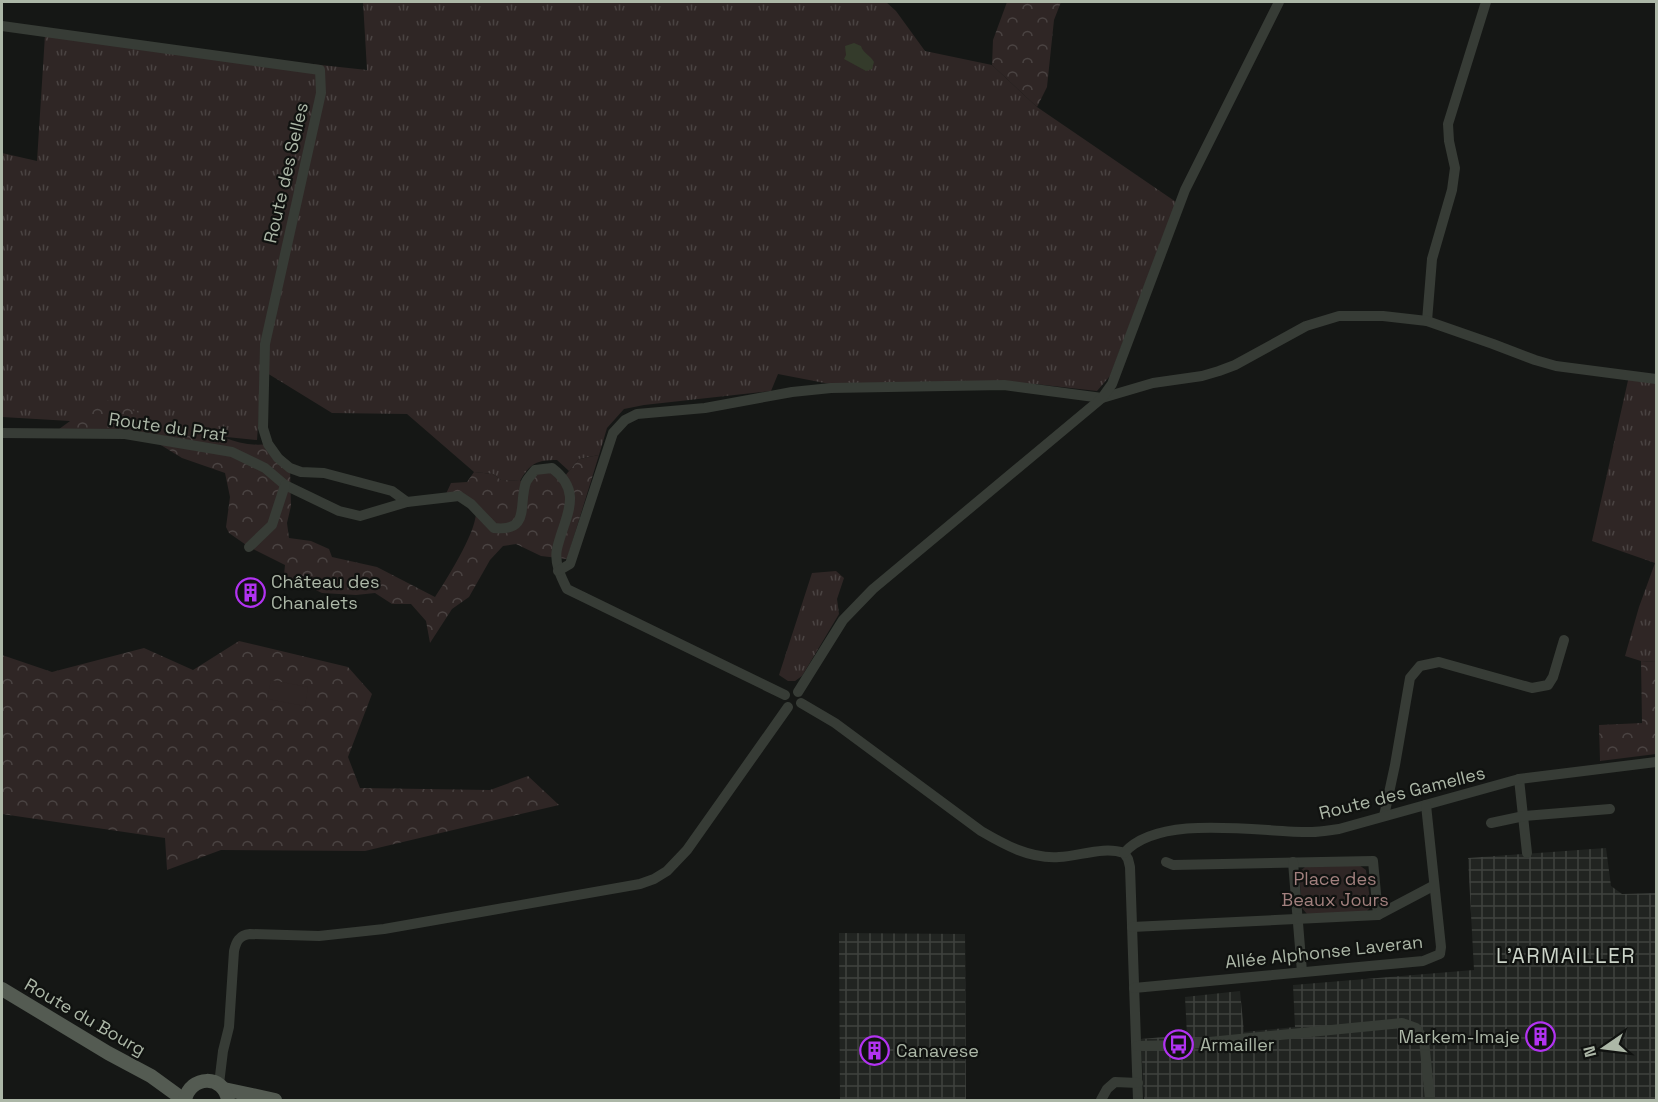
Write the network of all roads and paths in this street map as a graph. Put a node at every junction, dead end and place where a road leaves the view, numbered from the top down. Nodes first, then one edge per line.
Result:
1 (1279, 2) edge
2 (1486, 2) edge
3 (2, 26) edge
4 (1427, 321) junction
5 (1656, 380) edge
6 (1102, 398) junction
7 (2, 433) edge
8 (285, 485) junction
9 (407, 502) junction
10 (249, 547) dead end
11 (558, 571) junction
12 (1564, 640) dead end
13 (784, 695) junction
14 (799, 698) junction
15 (788, 707) junction
16 (1656, 762) edge
17 (1520, 779) junction
18 (1426, 805) junction
19 (1610, 809) dead end
20 (1384, 816) junction
21 (1524, 816) junction
22 (1491, 823) dead end
23 (1124, 853) junction
24 (1527, 853) dead end
25 (1166, 862) dead end
26 (1293, 862) junction
27 (1433, 886) junction
28 (1377, 915) junction
29 (1298, 919) junction
30 (1132, 927) junction
31 (1302, 972) junction
32 (2, 988) edge
33 (1134, 988) junction
34 (1137, 1046) junction
35 (223, 1051) junction
36 (151, 1076) junction
37 (200, 1082) junction
38 (1138, 1083) junction
39 (224, 1091) edge
40 (272, 1100) edge
41 (184, 1101) edge
42 (254, 1101) edge
43 (1101, 1101) edge
44 (1138, 1101) edge
45 (1430, 1101) edge

1 - 6 street
2 - 4 street
3 - 9 street, Route des Selles
4 - 5 street
4 - 6 street
6 - 11 street
6 - 14 street
7 - 8 street, Route du Prat
8 - 9 street, Route du Prat
8 - 10 street
9 - 11 street, Route du Prat
11 - 13 street
12 - 20 street
13 - 14 street
13 - 15 street
14 - 15 street
14 - 23 street
15 - 35 street
16 - 17 street, Route des Gamelles
17 - 18 street, Route des Gamelles
17 - 21 street
18 - 20 street, Route des Gamelles
18 - 27 street, Allée Alphonse Laveran
19 - 21 street
20 - 23 street, Route des Gamelles
21 - 22 street
21 - 24 street
23 - 30 street
25 - 26 street
26 - 28 street
26 - 29 street
27 - 28 street
27 - 31 street, Allée Alphonse Laveran
28 - 29 street
29 - 30 street
29 - 31 street
30 - 33 street
31 - 33 street, Allée Alphonse Laveran
32 - 36 main road, Route du Bourg
33 - 34 street
34 - 38 street
34 - 45 street
35 - 37 street
35 - 39 street
36 - 37 main road, Route du Bourg
36 - 41 main road, Route du Bourg
37 - 39 main road, Route du Bourg
37 - 41 main road
38 - 43 street
38 - 44 street
39 - 40 main road, Route du Bourg
40 - 42 main road

